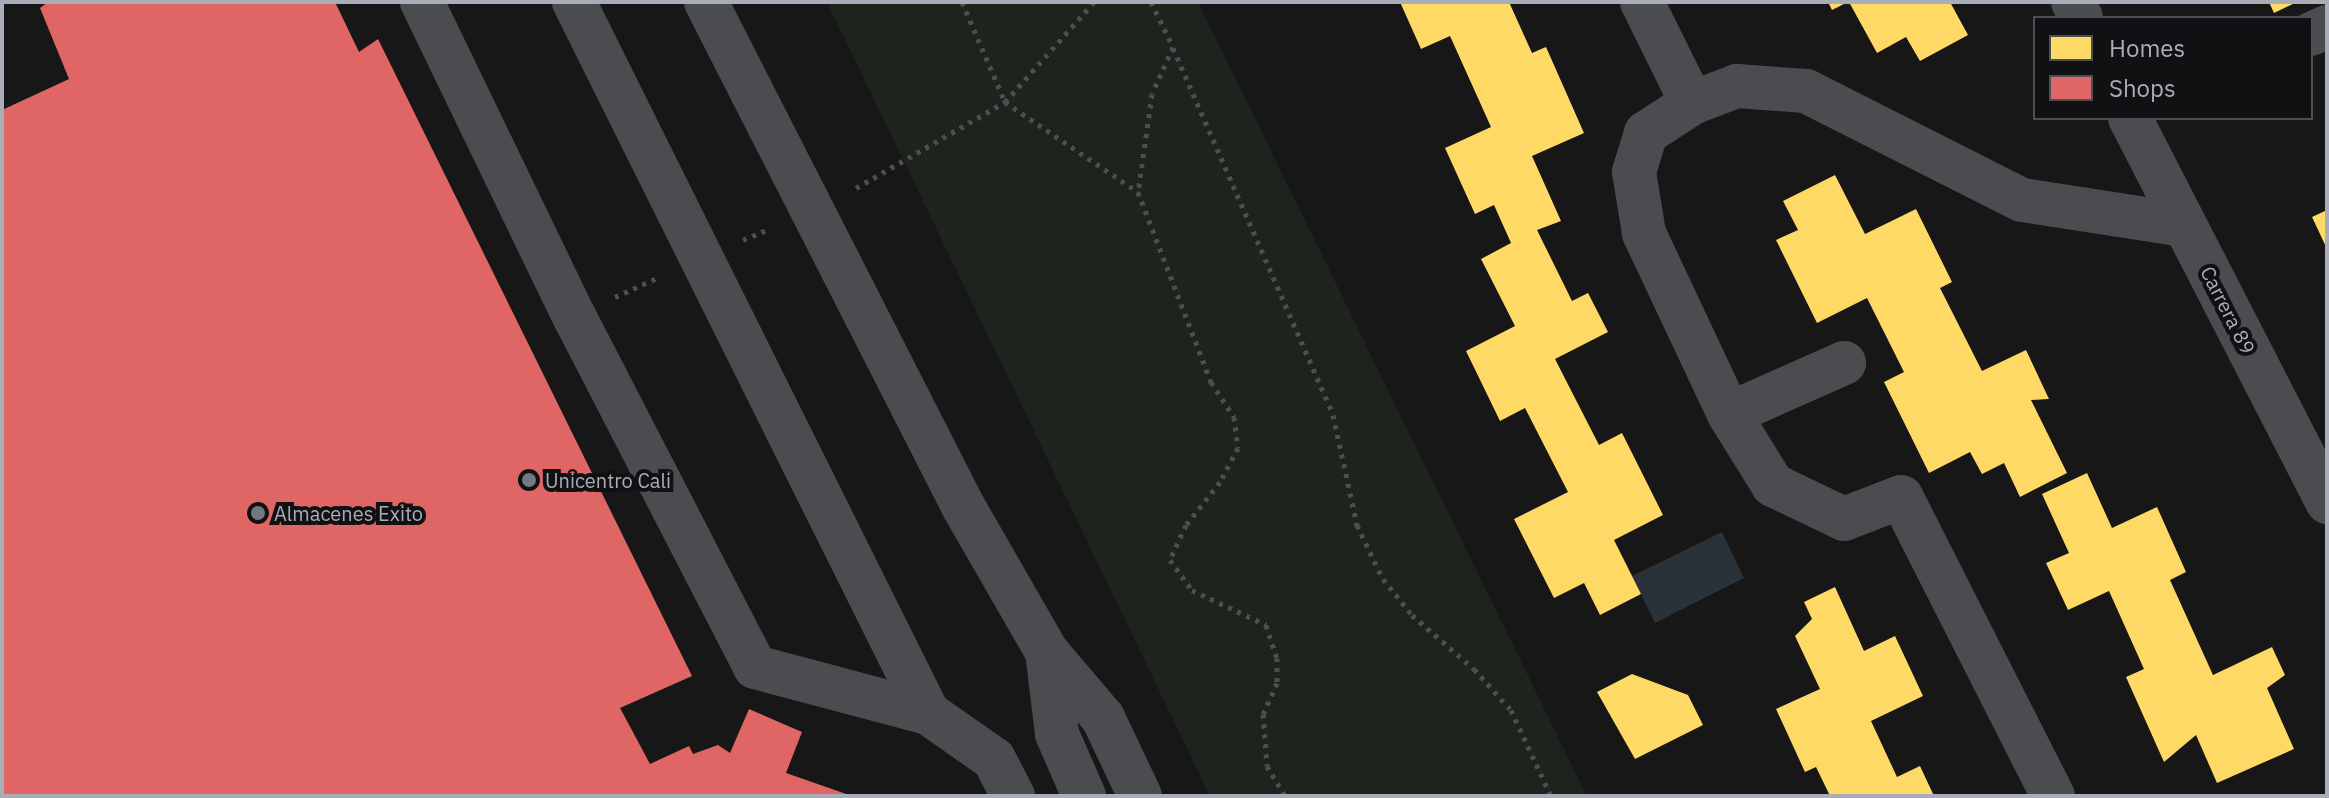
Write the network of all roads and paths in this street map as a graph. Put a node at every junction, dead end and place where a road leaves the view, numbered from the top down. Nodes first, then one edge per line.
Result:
1 (422, 2) edge
2 (574, 2) edge
3 (706, 2) edge
4 (962, 2) edge
5 (1094, 2) edge
6 (1151, 2) edge
7 (1642, 2) edge
8 (1173, 47) junction
9 (1005, 102) junction
10 (1692, 103) junction
11 (2132, 120) edge
12 (902, 164) dead end
13 (1138, 192) junction
14 (2184, 225) junction
15 (1844, 363) dead end
16 (1729, 414) junction
17 (2327, 502) edge
18 (1047, 652) junction
19 (928, 713) junction
20 (1013, 796) edge
21 (1084, 796) edge
22 (1140, 796) edge
23 (1285, 796) edge
24 (1551, 796) edge
25 (2053, 796) edge

1 - 19 street
2 - 19 street
3 - 18 street
4 - 9 path
5 - 9 path
6 - 8 path
7 - 10 street
8 - 13 path
8 - 24 path
9 - 12 path
9 - 13 path
10 - 14 street
10 - 16 street
11 - 14 street, Carrera 89
13 - 23 path
14 - 17 street, Carrera 89
15 - 16 street
16 - 25 street
18 - 21 street
18 - 22 street
19 - 20 street

